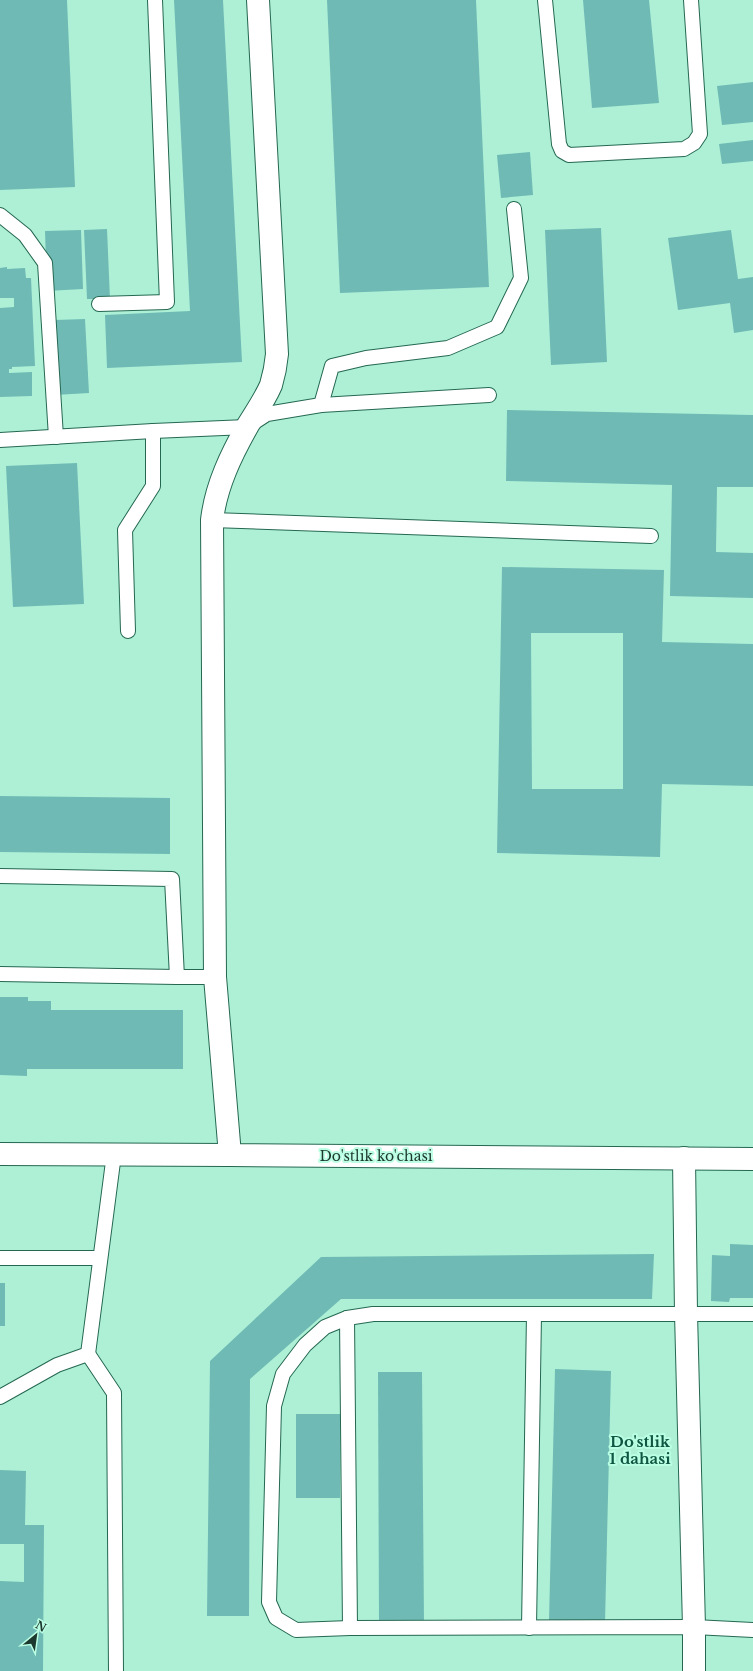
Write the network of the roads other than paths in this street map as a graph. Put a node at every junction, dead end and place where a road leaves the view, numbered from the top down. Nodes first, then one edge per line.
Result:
1 (154, 0) edge
2 (258, 0) edge
3 (545, 0) edge
4 (691, 0) edge
5 (514, 209) dead end
6 (0, 215) edge
7 (99, 304) dead end
8 (489, 395) dead end
9 (321, 405) junction
10 (247, 427) junction
11 (152, 430) junction
12 (56, 437) junction
13 (0, 440) edge
14 (212, 520) junction
15 (651, 536) dead end
16 (128, 631) dead end
17 (0, 876) edge
18 (0, 974) edge
19 (177, 977) junction
20 (214, 977) junction
21 (0, 1154) edge
22 (114, 1154) junction
23 (230, 1155) junction
24 (684, 1158) junction
25 (753, 1159) edge
26 (0, 1258) edge
27 (100, 1258) junction
28 (534, 1314) junction
29 (686, 1314) junction
30 (753, 1314) edge
31 (347, 1318) junction
32 (88, 1354) junction
33 (0, 1397) edge
34 (694, 1627) junction
35 (350, 1628) junction
36 (529, 1628) junction
37 (753, 1630) edge
38 (116, 1671) edge
39 (694, 1671) edge

1 - 7 lane
2 - 10 street
3 - 4 lane
5 - 9 lane
6 - 12 lane
8 - 9 lane
9 - 10 lane
10 - 11 lane
10 - 14 street
11 - 12 lane
11 - 16 lane
12 - 13 lane
14 - 15 lane
14 - 20 street
17 - 19 lane
18 - 19 lane
19 - 20 lane
20 - 23 street
21 - 22 street, Do'stlik ko'chasi
22 - 23 street, Do'stlik ko'chasi
22 - 27 lane
23 - 24 street, Do'stlik ko'chasi
24 - 25 street, Do'stlik ko'chasi
24 - 29 street
26 - 27 lane
27 - 32 lane
28 - 29 lane
28 - 31 lane
28 - 36 lane
29 - 30 lane
29 - 34 street
31 - 35 lane
31 - 35 lane
32 - 33 lane
32 - 38 lane
34 - 36 lane
34 - 37 lane
34 - 39 street
35 - 36 lane

